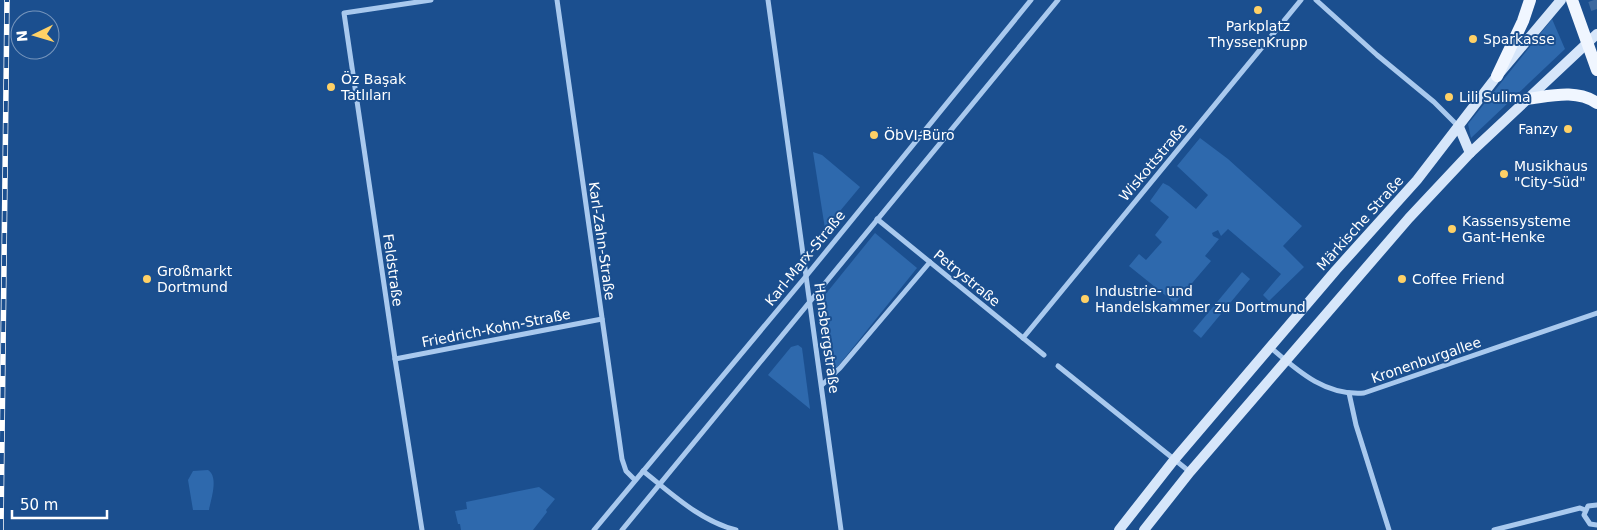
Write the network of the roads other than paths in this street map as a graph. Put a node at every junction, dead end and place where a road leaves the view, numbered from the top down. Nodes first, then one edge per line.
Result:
1 (431, 0) edge
2 (558, 0) edge
3 (768, 0) edge
4 (1031, 0) edge
5 (1058, 0) edge
6 (1301, 0) edge
7 (1316, 0) edge
8 (1530, 0) edge
9 (1561, 0) edge
10 (1572, 0) edge
11 (1597, 34) edge
12 (1587, 44) junction
13 (1597, 70) edge
14 (1497, 76) junction
15 (1527, 99) junction
16 (1597, 103) edge
17 (1459, 127) junction
18 (1470, 153) junction
19 (877, 219) junction
20 (930, 262) junction
21 (807, 274) junction
22 (810, 301) junction
23 (1597, 313) edge
24 (602, 319) junction
25 (1022, 338) junction
26 (1270, 347) junction
27 (1044, 355) dead end
28 (395, 359) junction
29 (1286, 360) junction
30 (1058, 366) dead end
31 (822, 385) junction
32 (1349, 393) junction
33 (1174, 460) junction
34 (643, 470) junction
35 (1190, 472) junction
36 (635, 480) junction
37 (660, 484) junction
38 (1597, 504) edge
39 (1586, 510) junction
40 (1597, 525) edge
41 (422, 530) edge
42 (594, 530) edge
43 (622, 530) edge
44 (736, 530) edge
45 (839, 530) edge
46 (1119, 530) edge
47 (1144, 530) edge
48 (1389, 530) edge
49 (1494, 530) edge

1 - 28 street, Feldstraße
2 - 24 street, Karl-Zahn-Straße
3 - 21 street, Hansbergstraße
4 - 21 street, Karl-Marx-Straße
5 - 19 street
6 - 25 street, Wiskottstraße
7 - 17 street
8 - 14 main road
9 - 14 main road, Märkische Straße
10 - 12 main road
11 - 12 main road
12 - 13 main road
12 - 15 main road
14 - 17 main road, Märkische Straße
15 - 16 main road
15 - 18 main road
17 - 18 main road
17 - 26 main road, Märkische Straße
18 - 29 main road
19 - 20 street, Petrystraße
19 - 22 street
20 - 25 street, Petrystraße
20 - 31 street
21 - 22 street, Hansbergstraße
21 - 34 street, Karl-Marx-Straße
22 - 31 street, Hansbergstraße
22 - 37 street
23 - 32 street, Kronenburgallee
24 - 28 street, Friedrich-Kohn-Straße
24 - 36 street, Karl-Zahn-Straße
25 - 27 street, Petrystraße
26 - 29 street, Kronenburgallee
26 - 33 main road, Märkische Straße
28 - 41 street, Feldstraße
29 - 32 street, Kronenburgallee
29 - 35 main road
30 - 33 street
31 - 45 street, Hansbergstraße
32 - 48 street
33 - 35 street
33 - 46 main road, Märkische Straße
34 - 36 street, Karl-Marx-Straße
34 - 37 street
35 - 47 main road
36 - 42 street, Karl-Marx-Straße
37 - 43 street
37 - 44 street
38 - 39 street
39 - 40 street
39 - 49 street

